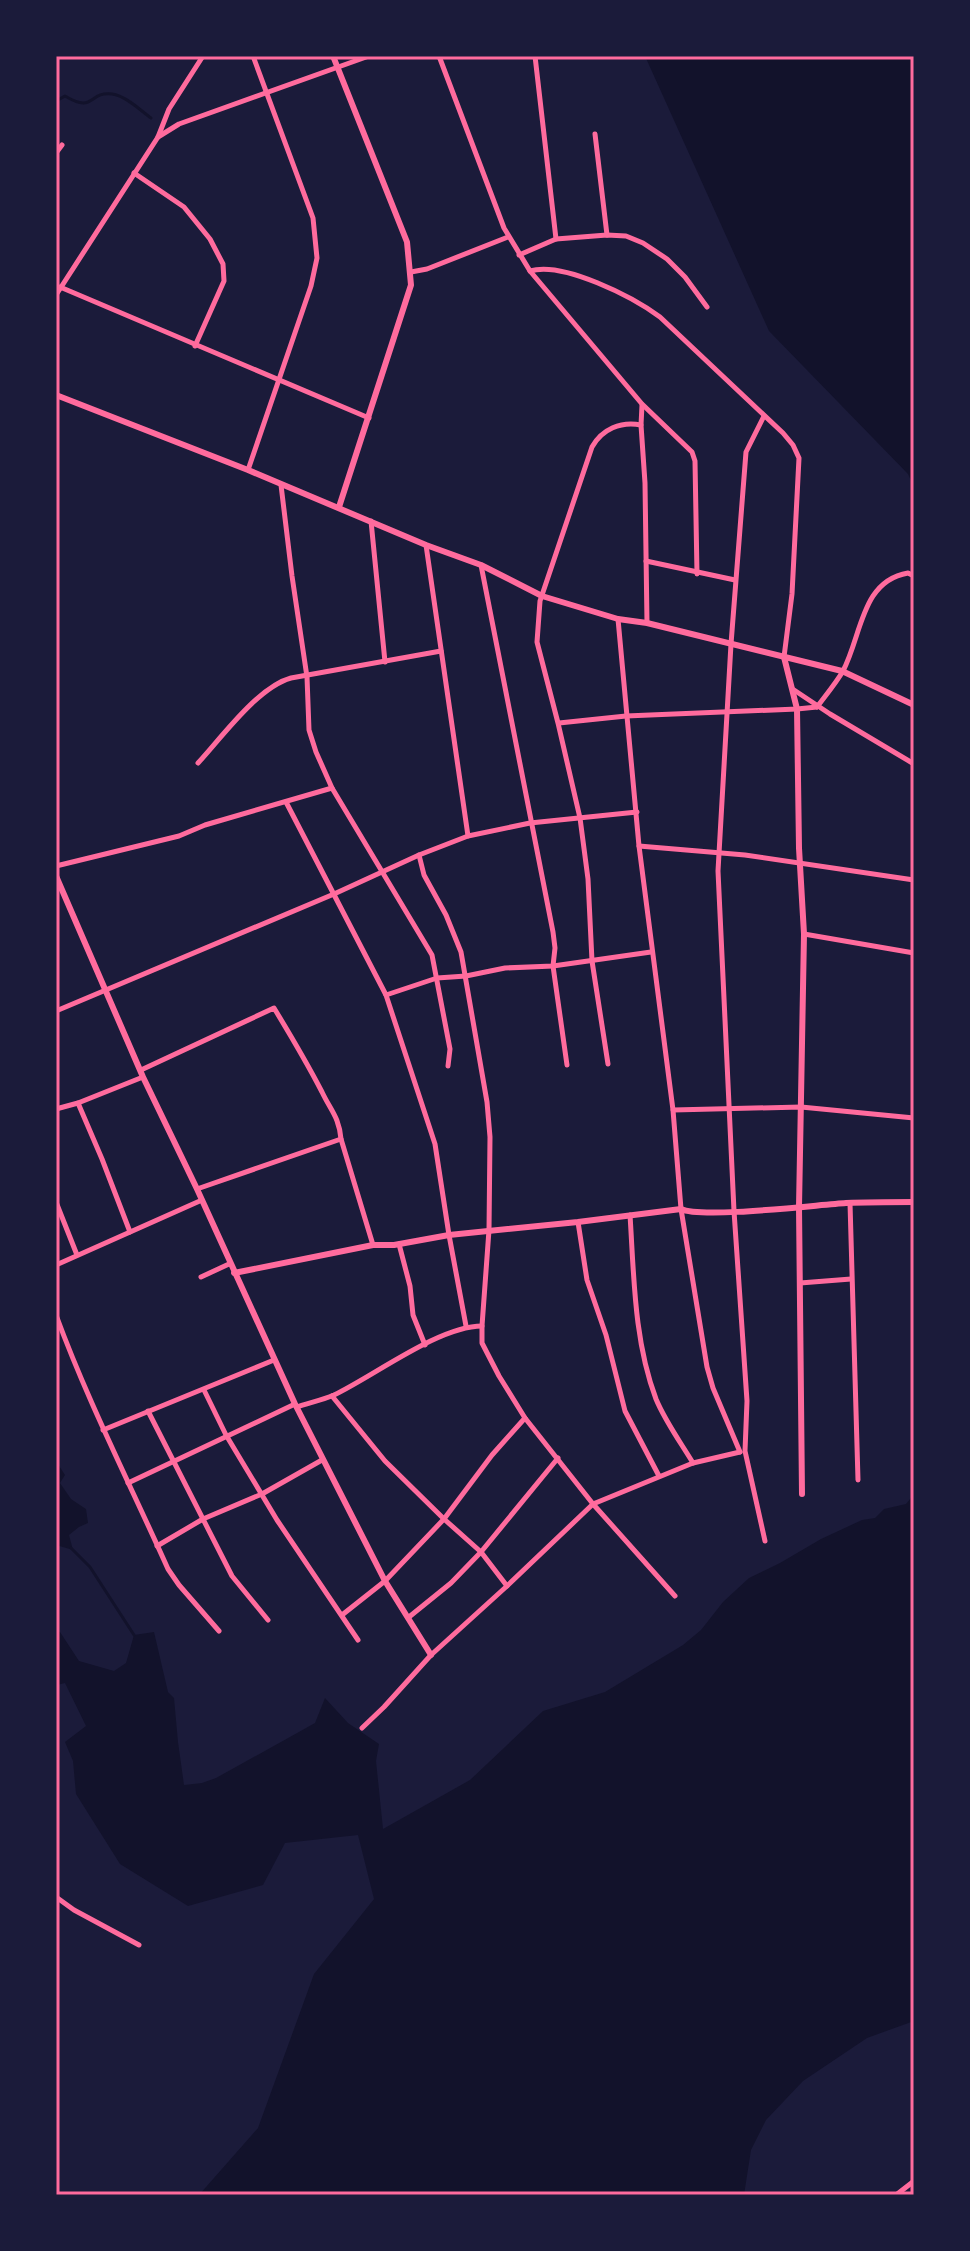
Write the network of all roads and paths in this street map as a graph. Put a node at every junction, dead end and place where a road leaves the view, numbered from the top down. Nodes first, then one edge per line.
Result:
1 (203, 56) edge
2 (253, 56) edge
3 (333, 56) edge
4 (369, 56) edge
5 (439, 56) edge
6 (535, 56) edge
7 (336, 66) junction
8 (266, 94) junction
9 (595, 134) dead end
10 (158, 137) junction
11 (62, 145) dead end
12 (56, 153) edge
13 (134, 173) junction
14 (607, 235) junction
15 (508, 237) junction
16 (556, 239) junction
17 (519, 255) junction
18 (530, 271) junction
19 (411, 272) junction
20 (60, 287) junction
21 (56, 295) edge
22 (707, 307) dead end
23 (195, 346) junction
24 (278, 381) junction
25 (56, 395) edge
26 (642, 404) junction
27 (764, 416) junction
28 (369, 418) junction
29 (641, 425) junction
30 (248, 470) junction
31 (281, 485) junction
32 (339, 507) junction
33 (371, 521) junction
34 (426, 545) junction
35 (646, 561) junction
36 (481, 565) junction
37 (697, 574) junction
38 (914, 576) edge
39 (735, 580) junction
40 (542, 596) junction
41 (618, 619) junction
42 (647, 623) junction
43 (731, 644) junction
44 (441, 651) junction
45 (784, 657) junction
46 (385, 662) junction
47 (842, 671) junction
48 (307, 677) junction
49 (794, 690) junction
50 (914, 705) edge
51 (817, 707) junction
52 (797, 709) junction
53 (726, 712) junction
54 (626, 716) junction
55 (558, 723) junction
56 (198, 763) dead end
57 (914, 764) edge
58 (332, 788) junction
59 (286, 802) junction
60 (637, 812) junction
61 (580, 818) junction
62 (530, 823) junction
63 (468, 836) junction
64 (639, 846) junction
65 (720, 853) junction
66 (419, 855) junction
67 (800, 863) junction
68 (56, 866) edge
69 (381, 872) junction
70 (56, 876) edge
71 (914, 880) edge
72 (334, 894) junction
73 (804, 934) junction
74 (651, 952) junction
75 (914, 953) edge
76 (592, 961) junction
77 (553, 966) junction
78 (466, 976) junction
79 (437, 978) junction
80 (105, 991) junction
81 (386, 995) junction
82 (56, 1011) edge
83 (608, 1064) dead end
84 (567, 1065) dead end
85 (448, 1066) dead end
86 (142, 1073) junction
87 (78, 1103) junction
88 (801, 1107) junction
89 (730, 1108) junction
90 (56, 1109) edge
91 (673, 1110) junction
92 (914, 1118) edge
93 (341, 1139) junction
94 (197, 1189) junction
95 (202, 1200) junction
96 (56, 1202) edge
97 (914, 1202) edge
98 (850, 1203) junction
99 (799, 1207) junction
100 (681, 1209) junction
101 (734, 1211) junction
102 (630, 1215) junction
103 (578, 1222) junction
104 (489, 1230) junction
105 (130, 1232) junction
106 (449, 1235) junction
107 (399, 1244) junction
108 (373, 1245) junction
109 (77, 1255) junction
110 (229, 1264) junction
111 (56, 1265) edge
112 (234, 1273) junction
113 (201, 1277) dead end
114 (851, 1279) junction
115 (800, 1283) junction
116 (56, 1315) edge
117 (466, 1326) junction
118 (482, 1326) junction
119 (425, 1345) junction
120 (274, 1360) junction
121 (204, 1390) junction
122 (332, 1396) junction
123 (296, 1406) junction
124 (148, 1411) junction
125 (525, 1418) junction
126 (103, 1430) junction
127 (226, 1435) junction
128 (742, 1451) junction
129 (558, 1458) junction
130 (322, 1460) junction
131 (172, 1461) junction
132 (693, 1463) junction
133 (659, 1476) junction
134 (858, 1480) dead end
135 (128, 1483) junction
136 (262, 1494) junction
137 (802, 1494) dead end
138 (593, 1504) junction
139 (203, 1519) junction
140 (444, 1519) junction
141 (765, 1541) dead end
142 (157, 1546) junction
143 (481, 1552) junction
144 (385, 1581) junction
145 (507, 1586) junction
146 (675, 1596) dead end
147 (342, 1615) junction
148 (409, 1617) junction
149 (268, 1620) dead end
150 (219, 1631) dead end
151 (358, 1640) dead end
152 (431, 1655) junction
153 (362, 1728) dead end
154 (56, 1897) edge
155 (139, 1945) dead end
156 (914, 2181) edge
157 (896, 2195) edge

1 - 10 street
2 - 8 street
3 - 7 street
4 - 7 street
5 - 15 street
6 - 16 street
7 - 8 street
7 - 19 street
8 - 10 street
8 - 24 street
9 - 14 street
10 - 13 street
11 - 12 street
13 - 20 street
13 - 23 street
14 - 16 street
14 - 22 street
15 - 17 street
15 - 19 street
16 - 17 street
17 - 18 street
18 - 26 street
18 - 27 street
19 - 28 street
20 - 21 street
20 - 23 street
23 - 24 street
24 - 28 street
24 - 30 street
25 - 30 street
26 - 29 street
26 - 37 street
27 - 39 street
27 - 45 street
28 - 32 street
29 - 35 street
29 - 40 street
30 - 31 street
31 - 32 street
31 - 48 street
32 - 33 street
33 - 34 street
33 - 46 street
34 - 36 street
34 - 44 street
35 - 37 street
35 - 42 street
36 - 40 street
36 - 62 street
37 - 39 street
38 - 47 street
39 - 43 street
40 - 41 street
40 - 55 street
41 - 42 street
41 - 54 street
42 - 43 street
43 - 45 street
43 - 53 street
44 - 46 street
44 - 63 street
45 - 47 street
45 - 49 street
46 - 48 street
47 - 50 street
47 - 51 street
48 - 56 street
48 - 58 street
49 - 51 street
49 - 52 street
51 - 52 street
51 - 57 street
52 - 53 street
52 - 67 street
53 - 54 street
53 - 65 street
54 - 55 street
54 - 60 street
55 - 61 street
58 - 59 street
58 - 69 street
59 - 68 street
59 - 72 street
60 - 61 street
60 - 64 street
61 - 62 street
61 - 76 street
62 - 63 street
62 - 77 street
63 - 66 street
64 - 65 street
64 - 74 street
65 - 67 street
65 - 89 street
66 - 69 street
66 - 78 street
67 - 71 street
67 - 73 street
69 - 72 street
69 - 79 street
70 - 80 street
72 - 80 street
72 - 81 street
73 - 75 street
73 - 88 street
74 - 76 street
74 - 91 street
76 - 77 street
76 - 83 street
77 - 78 street
77 - 84 street
78 - 79 street
78 - 104 street
79 - 81 street
79 - 85 street
80 - 82 street
80 - 86 street
81 - 106 street
86 - 87 street
86 - 93 street
86 - 94 street
87 - 90 street
87 - 105 street
88 - 89 street
88 - 92 street
88 - 99 street
89 - 91 street
89 - 101 street
91 - 100 street
93 - 94 street
93 - 108 street
94 - 95 street
95 - 105 street
95 - 110 street
96 - 109 street
97 - 98 street
98 - 99 street
98 - 114 street
99 - 101 street
99 - 115 street
100 - 101 street
100 - 102 street
100 - 128 street
101 - 128 street
102 - 103 street
102 - 132 street
103 - 104 street
103 - 133 street
104 - 106 street
104 - 118 street
105 - 109 street
106 - 107 street
106 - 117 street
107 - 108 street
107 - 119 street
108 - 112 street
109 - 111 street
110 - 112 street
110 - 113 street
112 - 120 street
114 - 115 street
114 - 134 street
115 - 137 street
116 - 126 street
117 - 118 street
117 - 119 street
118 - 125 street
119 - 122 street
120 - 121 street
120 - 123 street
121 - 124 street
121 - 127 street
122 - 123 street
122 - 140 street
123 - 127 street
123 - 130 street
124 - 126 street
124 - 131 street
125 - 129 street
125 - 140 street
126 - 135 street
127 - 131 street
127 - 136 street
128 - 132 street
128 - 141 street
129 - 138 street
129 - 143 street
130 - 136 street
130 - 144 street
131 - 135 street
131 - 139 street
132 - 133 street
133 - 138 street
135 - 142 street
136 - 139 street
136 - 147 street
138 - 145 street
138 - 146 street
139 - 142 street
139 - 149 street
140 - 143 street
140 - 144 street
142 - 150 street
143 - 145 street
143 - 148 street
144 - 147 street
144 - 148 street
145 - 152 street
147 - 151 street
148 - 152 street
152 - 153 street
154 - 155 street
156 - 157 street

